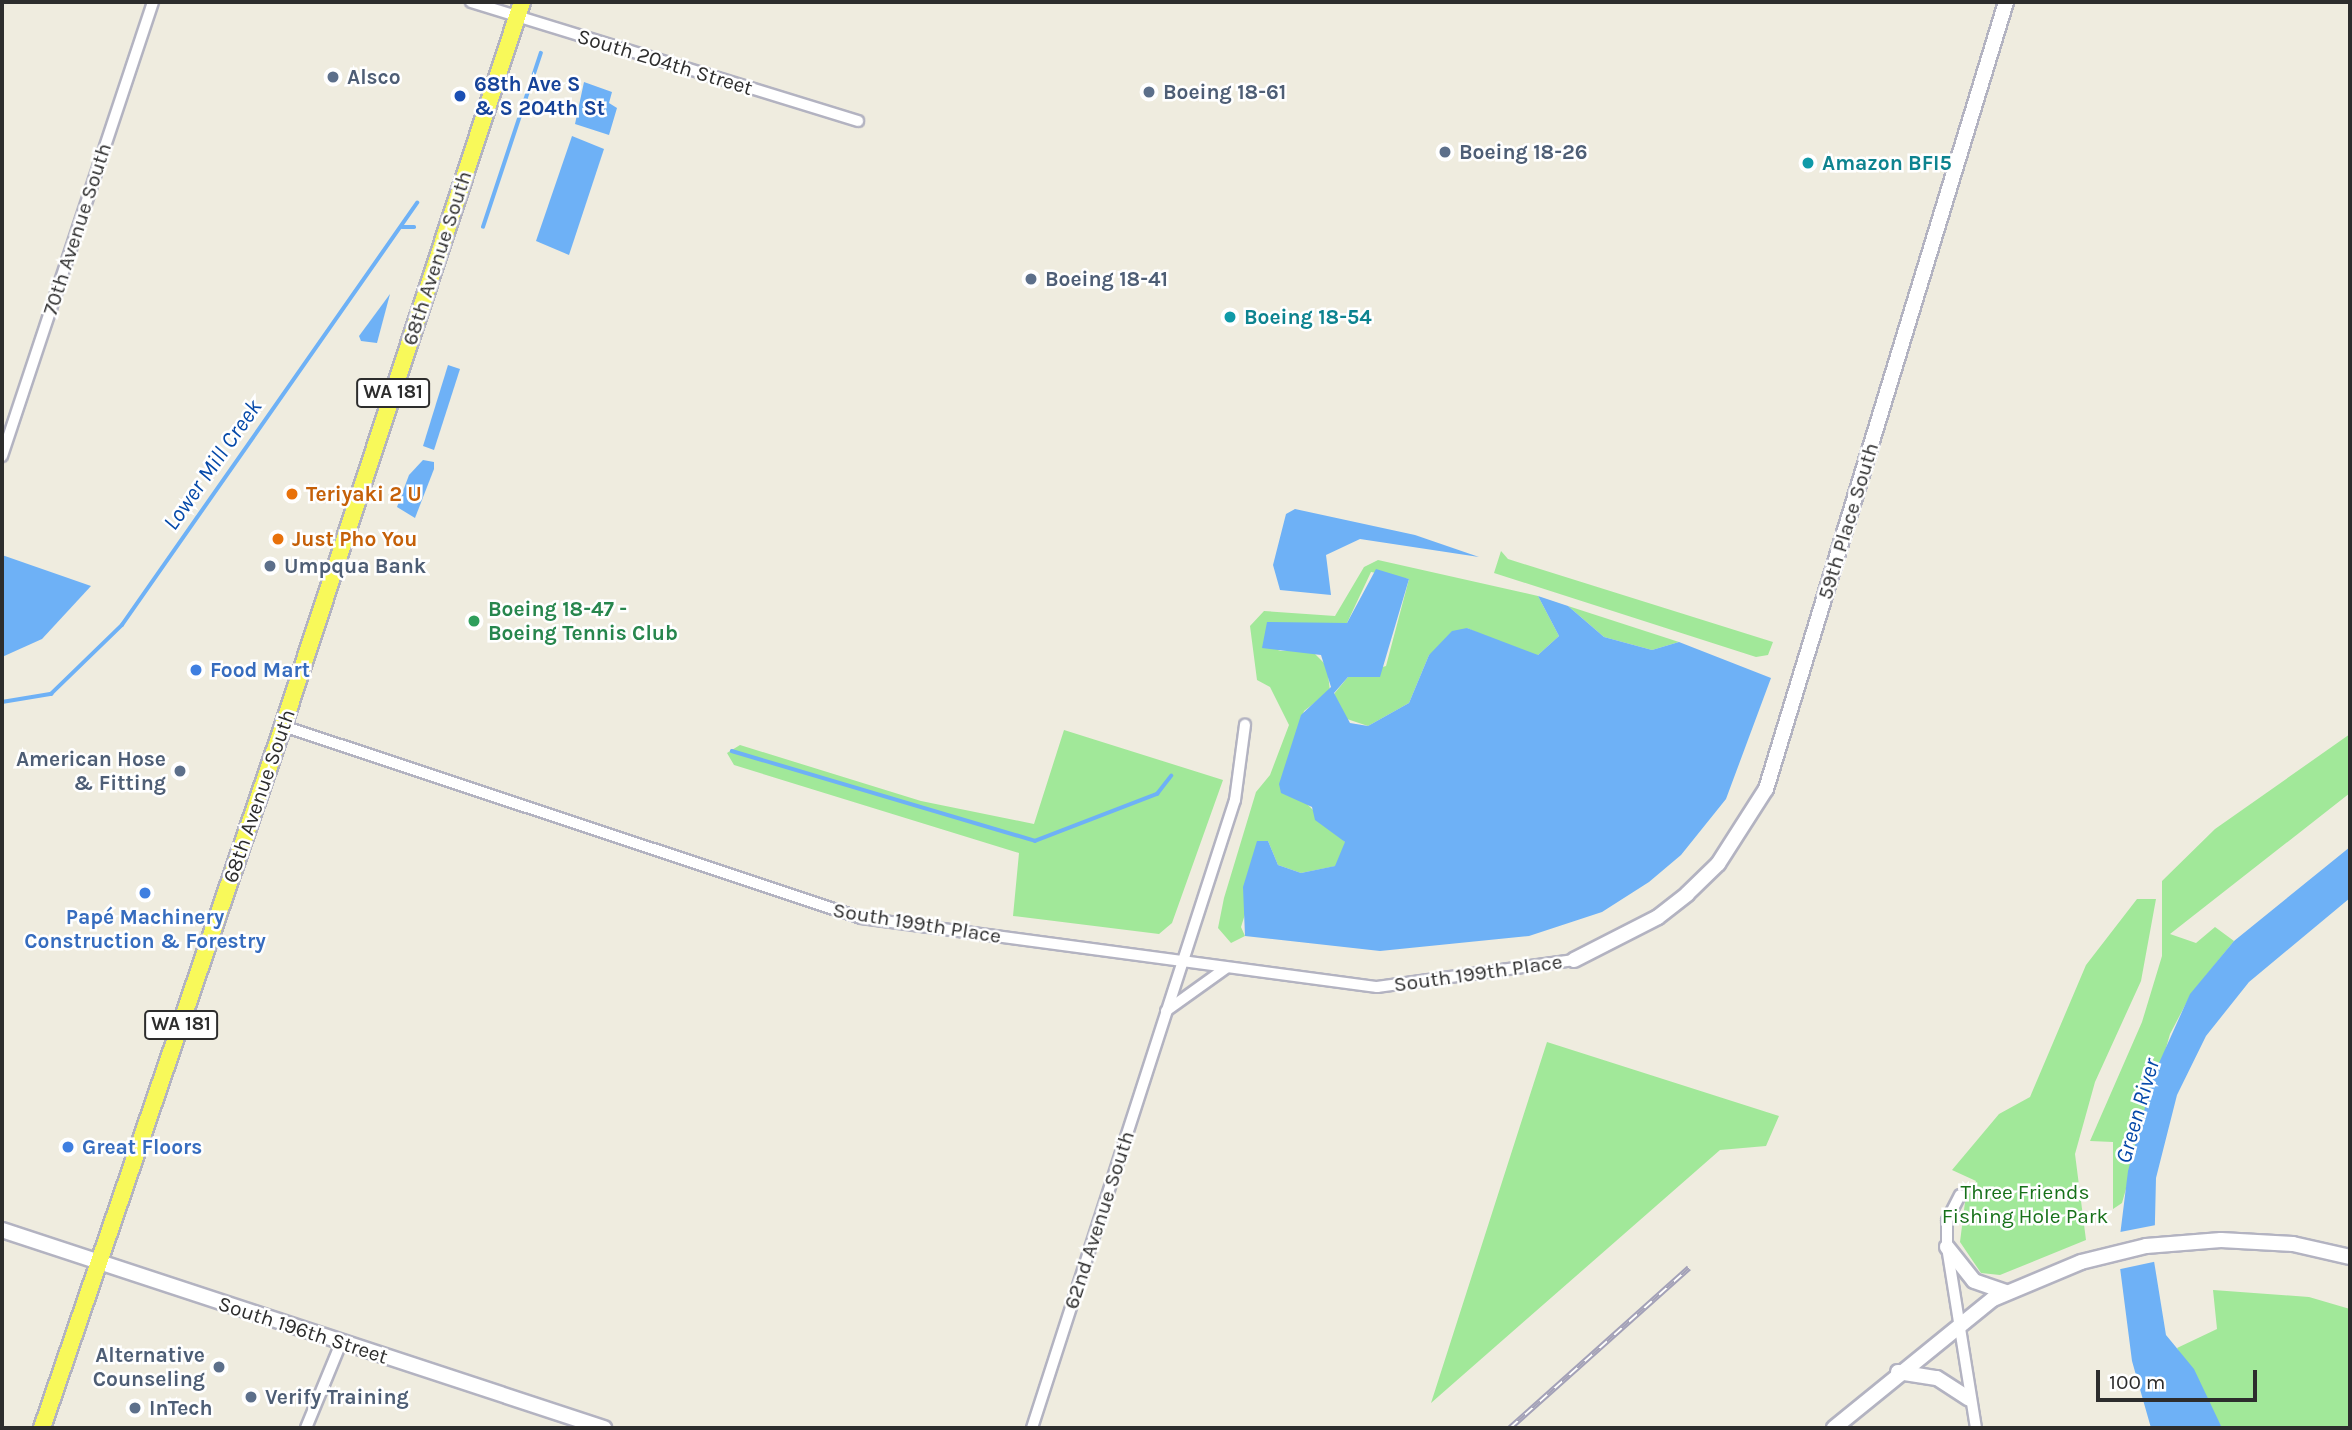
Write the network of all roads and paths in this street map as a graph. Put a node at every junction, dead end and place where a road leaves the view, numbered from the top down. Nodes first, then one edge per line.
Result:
1 (153, 2) edge
2 (471, 2) edge
3 (2006, 2) edge
4 (519, 9) edge
5 (858, 121) dead end
6 (2, 456) edge
7 (1245, 725) dead end
8 (284, 726) junction
9 (1574, 960) joint
10 (1182, 962) junction
11 (1226, 968) junction
12 (1166, 1011) junction
13 (1959, 1195) dead end
14 (2, 1230) edge
15 (1947, 1247) junction
16 (2350, 1257) edge
17 (100, 1262) junction
18 (2006, 1292) junction
19 (1956, 1325) junction
20 (341, 1343) junction
21 (1898, 1372) junction
22 (1969, 1399) junction
23 (42, 1428) edge
24 (306, 1428) edge
25 (604, 1428) edge
26 (1032, 1428) edge
27 (1834, 1428) edge
28 (1976, 1428) edge

1 - 6 street, 70th Avenue South
2 - 4 street, South 204th Street
3 - 9 main road, 59th Place South
4 - 5 street, South 204th Street
4 - 8 main road, 68th Avenue South / WA 181
7 - 10 street, 62nd Avenue South
8 - 10 street, South 199th Place
8 - 17 main road, 68th Avenue South / WA 181
9 - 11 street, South 199th Place
10 - 11 street, South 199th Place
10 - 12 street, 62nd Avenue South
11 - 12 street
12 - 26 street, 62nd Avenue South
13 - 15 street
14 - 17 main road, South 196th Street
15 - 18 main road
15 - 19 street
16 - 18 main road
17 - 20 main road, South 196th Street
17 - 23 main road, 68th Avenue South / WA 181
18 - 19 main road
19 - 21 main road
19 - 22 street
20 - 24 street
20 - 25 main road, South 196th Street
21 - 22 main road
21 - 27 main road
22 - 28 street

